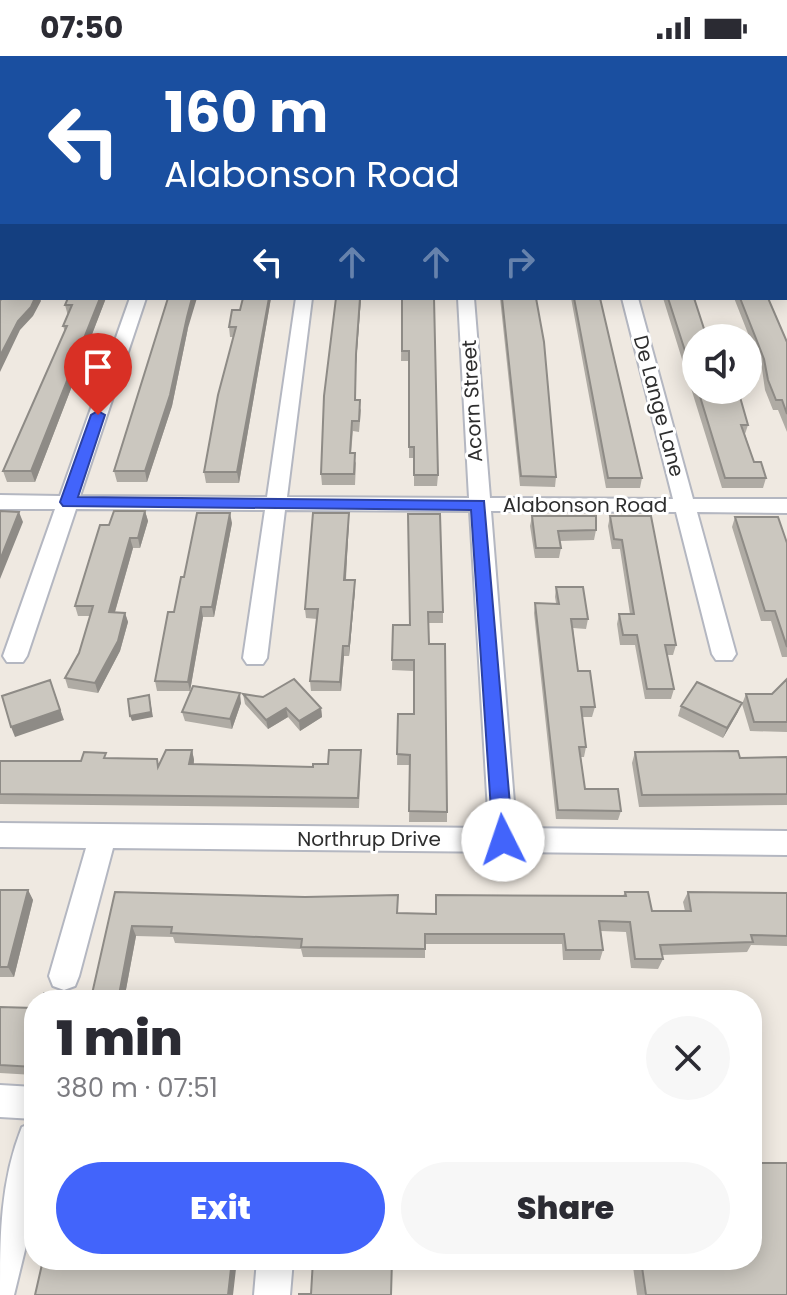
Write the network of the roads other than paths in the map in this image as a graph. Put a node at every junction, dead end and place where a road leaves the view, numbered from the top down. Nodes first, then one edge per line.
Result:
1 (137, 300) edge
2 (304, 300) edge
3 (466, 300) edge
4 (631, 300) edge
5 (0, 502) edge
6 (68, 502) junction
7 (276, 504) junction
8 (478, 505) junction
9 (685, 506) junction
10 (787, 506) edge
11 (724, 654) dead end
12 (15, 656) dead end
13 (255, 658) dead end
14 (0, 835) edge
15 (102, 838) junction
16 (503, 840) junction
17 (787, 843) edge
18 (64, 976) dead end
19 (0, 1101) edge
20 (24, 1102) edge
21 (24, 1182) edge
22 (274, 1270) edge
23 (0, 1284) edge
24 (272, 1295) edge

1 - 6 street
2 - 7 street
3 - 8 street, Acorn Street
4 - 9 street, De Lange Lane
5 - 6 street, Alabonson Road
6 - 7 street, Alabonson Road
6 - 12 street
7 - 8 street, Alabonson Road
7 - 13 street
8 - 9 street, Alabonson Road
8 - 16 street, Acorn Street
9 - 10 street, Alabonson Road
9 - 11 street, De Lange Lane
14 - 15 street, Northrup Drive
15 - 16 street, Northrup Drive
15 - 18 street
16 - 17 street, Northrup Drive
19 - 20 street
21 - 23 street
22 - 24 street

